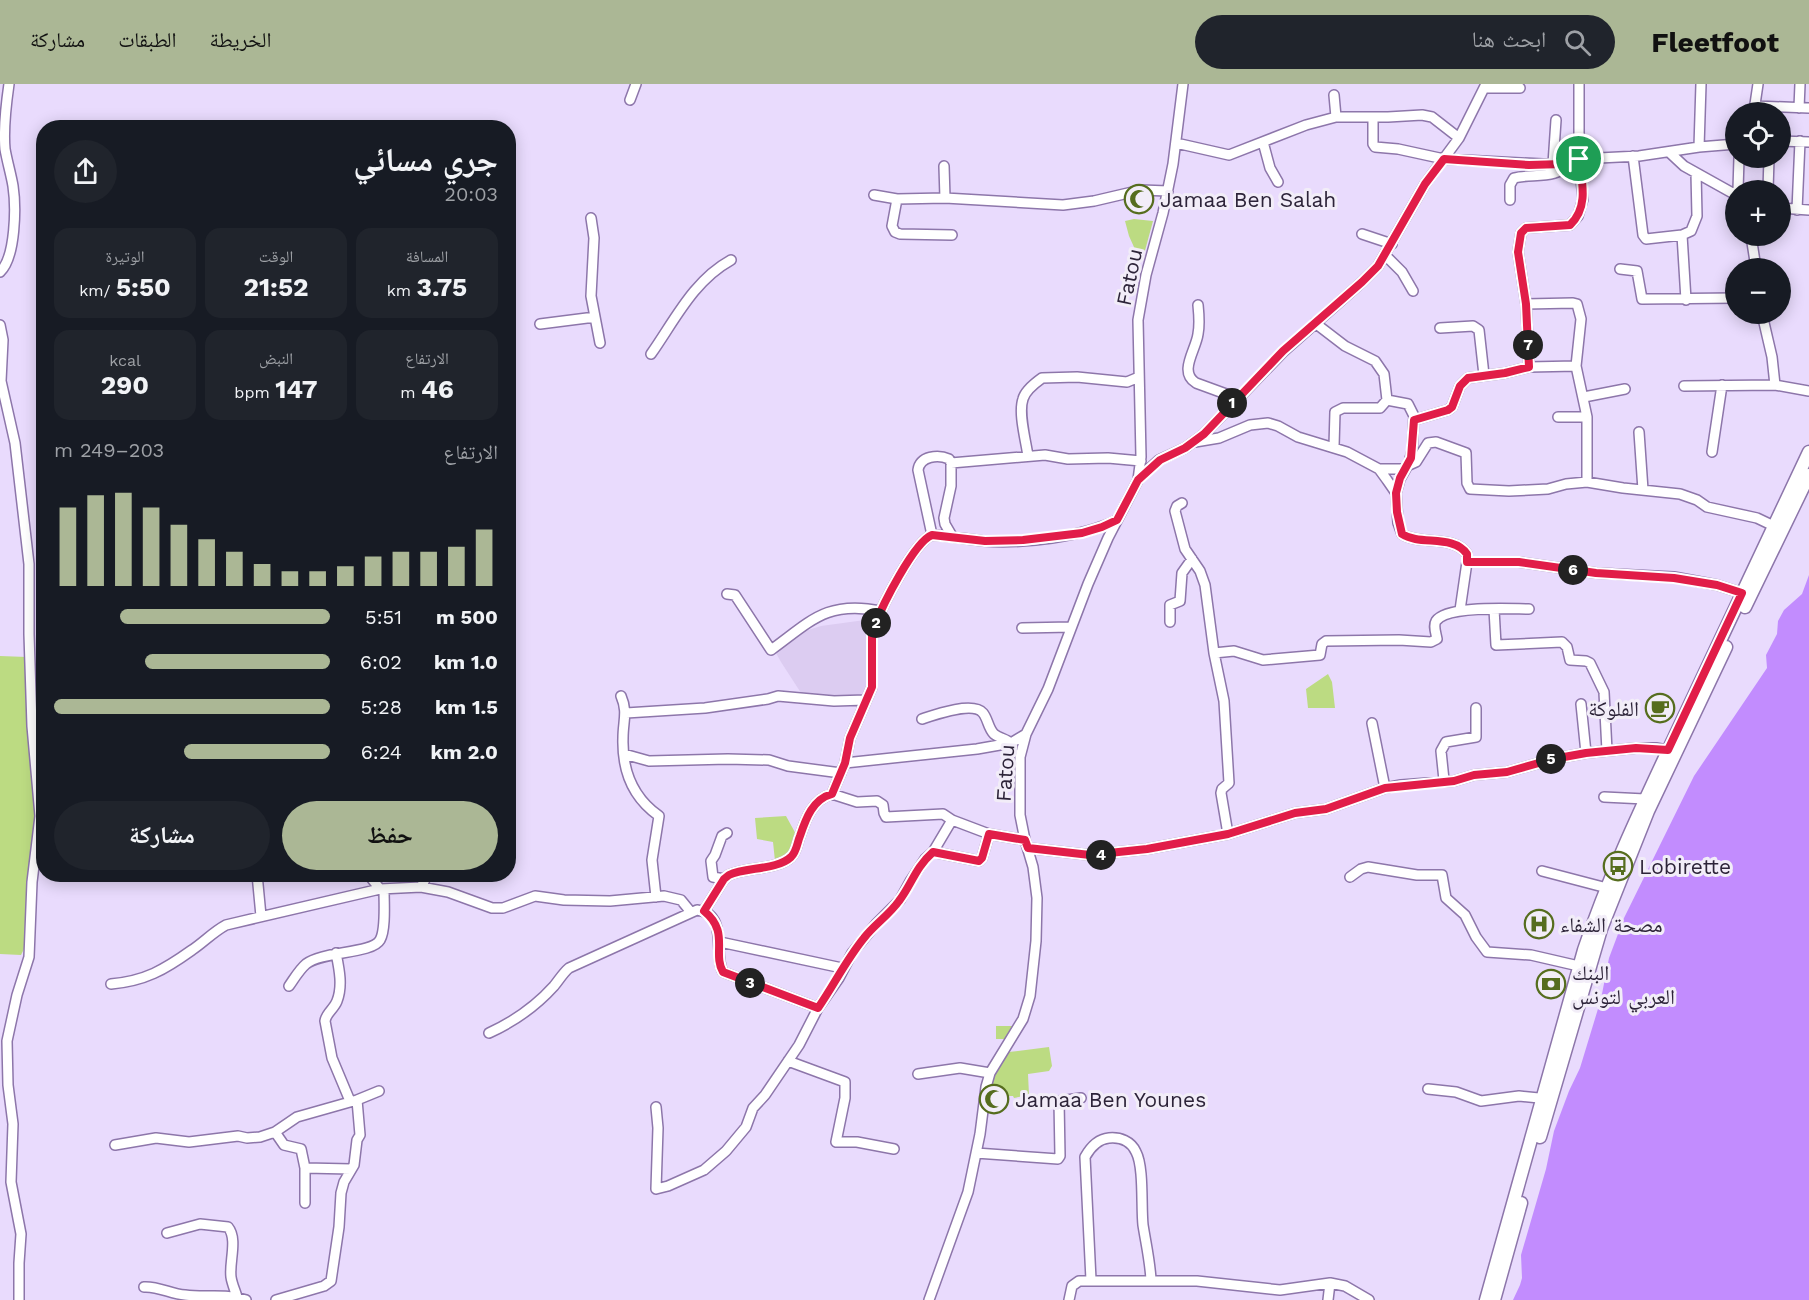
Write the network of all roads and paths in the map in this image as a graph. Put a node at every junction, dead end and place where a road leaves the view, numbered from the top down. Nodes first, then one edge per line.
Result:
1 (9, 84) edge
2 (636, 84) edge
3 (1184, 84) edge
4 (1579, 84) edge
5 (1701, 84) edge
6 (1758, 84) edge
7 (1800, 84) edge
8 (1485, 86) edge
9 (1520, 88) dead end
10 (1334, 95) dead end
11 (630, 100) dead end
12 (1755, 102) edge
13 (1804, 108) edge
14 (1336, 117) junction
15 (1373, 117) junction
16 (1556, 120) dead end
17 (1459, 138) junction
18 (1263, 142) junction
19 (1804, 142) edge
20 (1176, 143) junction
21 (1725, 145) edge
22 (1699, 147) junction
23 (1669, 153) junction
24 (1633, 156) junction
25 (1444, 159) junction
26 (1576, 160) junction
27 (1553, 164) junction
28 (944, 166) dead end
29 (1696, 173) junction
30 (1278, 182) dead end
31 (1725, 189) edge
32 (1168, 191) junction
33 (874, 195) dead end
34 (945, 198) junction
35 (897, 199) junction
36 (1510, 200) dead end
37 (1791, 209) edge
38 (1797, 210) junction
39 (1809, 210) edge
40 (591, 218) dead end
41 (1362, 234) dead end
42 (952, 235) dead end
43 (1682, 235) junction
44 (1392, 244) junction
45 (1385, 255) junction
46 (730, 260) dead end
47 (1620, 269) dead end
48 (0, 272) edge
49 (1413, 291) dead end
50 (1725, 298) edge
51 (1686, 300) junction
52 (1526, 304) junction
53 (1198, 305) dead end
54 (595, 316) junction
55 (1315, 323) junction
56 (540, 324) dead end
57 (1764, 324) edge
58 (0, 325) edge
59 (1440, 328) dead end
60 (600, 343) dead end
61 (651, 354) dead end
62 (1576, 366) junction
63 (1529, 367) junction
64 (1484, 375) junction
65 (1139, 377) junction
66 (1722, 385) junction
67 (1775, 385) junction
68 (1684, 386) dead end
69 (1625, 389) dead end
70 (1809, 391) edge
71 (1584, 397) junction
72 (1237, 398) junction
73 (1387, 400) junction
74 (1558, 417) dead end
75 (1587, 417) junction
76 (1414, 420) junction
77 (1639, 432) dead end
78 (1194, 442) junction
79 (1334, 446) junction
80 (1712, 452) dead end
81 (1809, 452) edge
82 (1028, 456) junction
83 (1141, 459) junction
84 (1160, 460) junction
85 (951, 463) junction
86 (1406, 467) junction
87 (1379, 469) junction
88 (1809, 475) edge
89 (1138, 480) junction
90 (1587, 482) junction
91 (1643, 490) junction
92 (1396, 493) junction
93 (1182, 503) dead end
94 (944, 518) junction
95 (1117, 520) junction
96 (1778, 528) junction
97 (931, 532) junction
98 (952, 536) junction
99 (1192, 559) junction
100 (1467, 562) junction
101 (1742, 593) junction
102 (728, 594) dead end
103 (1494, 609) junction
104 (1529, 609) dead end
105 (1460, 610) junction
106 (881, 611) junction
107 (1170, 622) dead end
108 (1071, 627) junction
109 (1022, 628) dead end
110 (1214, 653) junction
111 (621, 696) dead end
112 (866, 700) junction
113 (1581, 704) dead end
114 (1476, 708) dead end
115 (626, 713) junction
116 (922, 719) dead end
117 (1372, 723) dead end
118 (1026, 734) junction
119 (1011, 743) junction
120 (1607, 752) junction
121 (1673, 752) junction
122 (1586, 753) junction
123 (624, 754) junction
124 (845, 763) junction
125 (36, 771) edge
126 (841, 773) junction
127 (1444, 780) junction
128 (1385, 788) junction
129 (832, 794) junction
130 (1605, 797) dead end
131 (1645, 799) junction
132 (952, 820) junction
133 (727, 833) dead end
134 (989, 834) junction
135 (1228, 834) junction
136 (1026, 844) junction
137 (36, 849) edge
138 (933, 852) junction
139 (1542, 871) dead end
140 (1350, 877) dead end
141 (724, 879) junction
142 (258, 882) edge
143 (375, 882) edge
144 (424, 882) edge
145 (421, 887) junction
146 (1607, 888) junction
147 (382, 889) junction
148 (656, 897) junction
149 (704, 911) junction
150 (690, 912) junction
151 (261, 916) junction
152 (720, 942) junction
153 (336, 953) junction
154 (1584, 967) junction
155 (842, 968) junction
156 (111, 984) dead end
157 (289, 986) dead end
158 (818, 1008) junction
159 (489, 1033) dead end
160 (788, 1061) junction
161 (990, 1073) junction
162 (918, 1074) dead end
163 (1428, 1089) dead end
164 (379, 1091) dead end
165 (1081, 1098) dead end
166 (1546, 1098) junction
167 (353, 1101) junction
168 (656, 1107) dead end
169 (275, 1132) junction
170 (115, 1145) dead end
171 (894, 1149) dead end
172 (976, 1153) junction
173 (305, 1168) junction
174 (351, 1169) junction
175 (305, 1203) dead end
176 (167, 1233) dead end
177 (1092, 1280) junction
178 (1151, 1280) junction
179 (1330, 1283) junction
180 (144, 1287) dead end
181 (242, 1298) edge
182 (19, 1300) edge
183 (276, 1300) edge
184 (929, 1300) edge
185 (1069, 1300) edge
186 (1328, 1300) edge
187 (1369, 1300) edge
188 (1486, 1300) edge
189 (1494, 1300) edge

1 - 48 street
2 - 11 street
3 - 20 street, Fatou
4 - 26 street
5 - 22 street
6 - 12 street
7 - 13 street
8 - 9 street
8 - 17 street, Fatou
10 - 14 street
14 - 15 street
14 - 18 street
15 - 17 street
15 - 25 street
16 - 27 street
17 - 25 street, Fatou
18 - 20 street
18 - 30 street
19 - 38 street
20 - 32 street, Fatou
21 - 22 street
22 - 23 street
23 - 24 street
23 - 29 street
24 - 26 street
24 - 43 street
25 - 27 street
25 - 44 street, Fatou
26 - 27 street
26 - 36 street
26 - 52 street
28 - 34 street
29 - 31 street
29 - 43 street
32 - 34 street
32 - 65 street, Fatou
33 - 35 street
34 - 35 street
35 - 42 street
37 - 38 street
38 - 39 street
40 - 54 street
41 - 44 street
43 - 51 street
44 - 45 street, Fatou
45 - 49 street
45 - 55 street, Fatou
46 - 61 street
47 - 51 street
50 - 51 street
52 - 62 street
52 - 63 street
53 - 72 street
54 - 56 street
54 - 60 street
55 - 72 street, Fatou
55 - 73 street
57 - 67 street
58 - 125 street
59 - 64 street
62 - 63 street
62 - 71 street
63 - 64 street
64 - 76 street
65 - 82 street
65 - 83 street, Fatou
66 - 67 street
66 - 68 street
66 - 80 street
67 - 70 street
69 - 71 street
71 - 75 street
72 - 78 street, Fatou
73 - 76 street
73 - 79 street
74 - 75 street
75 - 90 street
76 - 86 street
77 - 91 street
78 - 79 street
78 - 84 street, Fatou
79 - 87 street
81 - 96 main road
82 - 83 street
82 - 85 street
83 - 84 street
83 - 89 street, Fatou
84 - 89 street, Fatou
85 - 94 street
85 - 97 street
86 - 87 street
86 - 90 street
86 - 92 street
87 - 92 street
88 - 96 main road
89 - 95 street, Fatou
90 - 91 street
91 - 96 street
92 - 100 street
93 - 99 street
94 - 97 street
94 - 98 street
95 - 98 street
95 - 108 street, Fatou
96 - 101 main road
96 - 121 main road
97 - 98 street
97 - 106 street
99 - 107 street
99 - 110 street
100 - 101 street
100 - 105 street
101 - 121 main road
102 - 106 street
103 - 104 street
103 - 105 street
103 - 120 street
105 - 110 street
106 - 112 street
108 - 109 street
108 - 118 street, Fatou
110 - 135 street
111 - 115 street
112 - 115 street
112 - 124 street
113 - 122 street
114 - 127 street
115 - 123 street
116 - 119 street
117 - 128 street
118 - 119 street
118 - 136 street, Fatou
119 - 124 street
120 - 121 street
120 - 122 street
121 - 131 main road
121 - 154 main road
122 - 127 street
123 - 126 street
123 - 148 street
124 - 126 street
126 - 129 street
127 - 128 street
128 - 135 street
129 - 132 street
129 - 141 street
130 - 131 street
131 - 146 main road
132 - 134 street
132 - 138 street
133 - 141 street
134 - 136 street
134 - 138 street
135 - 136 street
136 - 161 street, Fatou
137 - 182 street
138 - 155 street
139 - 146 street
140 - 154 street
141 - 149 street
142 - 151 street
143 - 147 street
144 - 145 street
145 - 147 street
145 - 148 street
146 - 154 main road
147 - 151 street
147 - 153 street
148 - 150 street
149 - 150 street
149 - 152 street
150 - 159 street
151 - 156 street
152 - 155 street
152 - 158 street
153 - 157 street
153 - 167 street
154 - 166 main road
155 - 158 street
158 - 160 street
160 - 168 street
160 - 171 street
161 - 162 street
161 - 172 street, Fatou
163 - 166 street
164 - 167 street
165 - 172 street
166 - 188 main road
166 - 189 main road
167 - 169 street
167 - 174 street
169 - 170 street
169 - 173 street
172 - 184 street, Fatou
173 - 174 street
173 - 175 street
174 - 183 street
176 - 181 street
177 - 178 street
177 - 178 street
177 - 185 street
178 - 179 street
179 - 186 street
179 - 187 street
180 - 181 street

